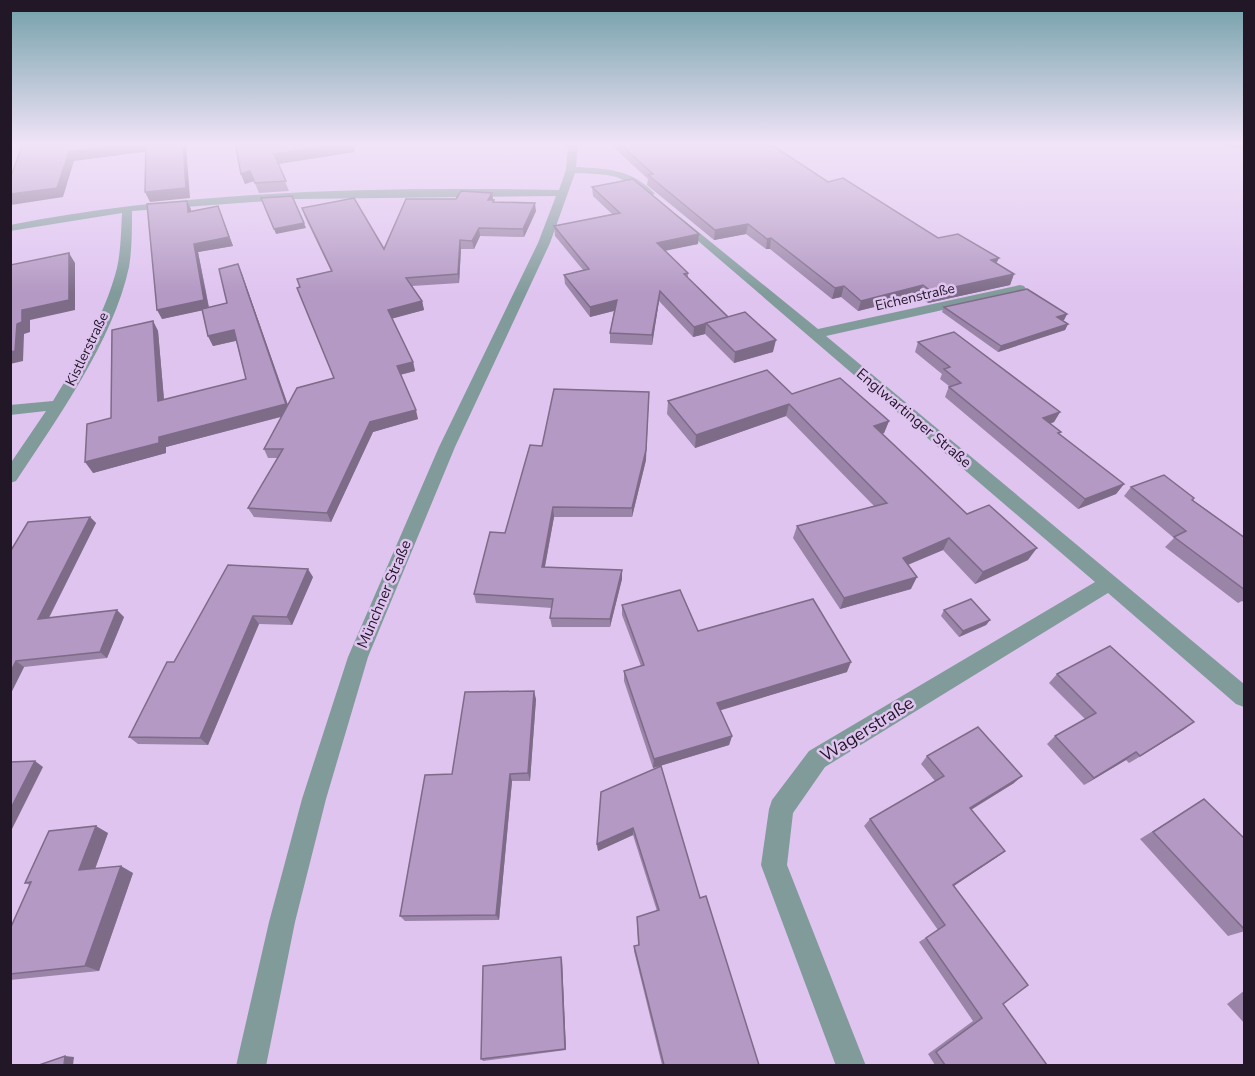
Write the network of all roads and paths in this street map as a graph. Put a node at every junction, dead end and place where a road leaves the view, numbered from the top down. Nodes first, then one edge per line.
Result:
1 (535, 193) edge
2 (563, 193) edge
3 (649, 193) edge
4 (656, 199) edge
5 (127, 209) junction
6 (673, 214) edge
7 (10, 228) edge
8 (1020, 289) edge
9 (816, 334) junction
10 (59, 405) junction
11 (10, 410) edge
12 (10, 477) edge
13 (1109, 583) junction
14 (1245, 697) edge
15 (251, 1065) edge
16 (851, 1065) edge

1 - 5 street
2 - 15 street, Münchner Straße
3 - 4 street
5 - 7 street
5 - 10 street, Kistlerstraße
6 - 9 street, Englwartinger Straße
8 - 9 street, Eichenstraße
9 - 13 street, Englwartinger Straße
10 - 11 street
10 - 12 street, Kistlerstraße
13 - 14 street, Englwartinger Straße
13 - 16 street, Wagerstraße

